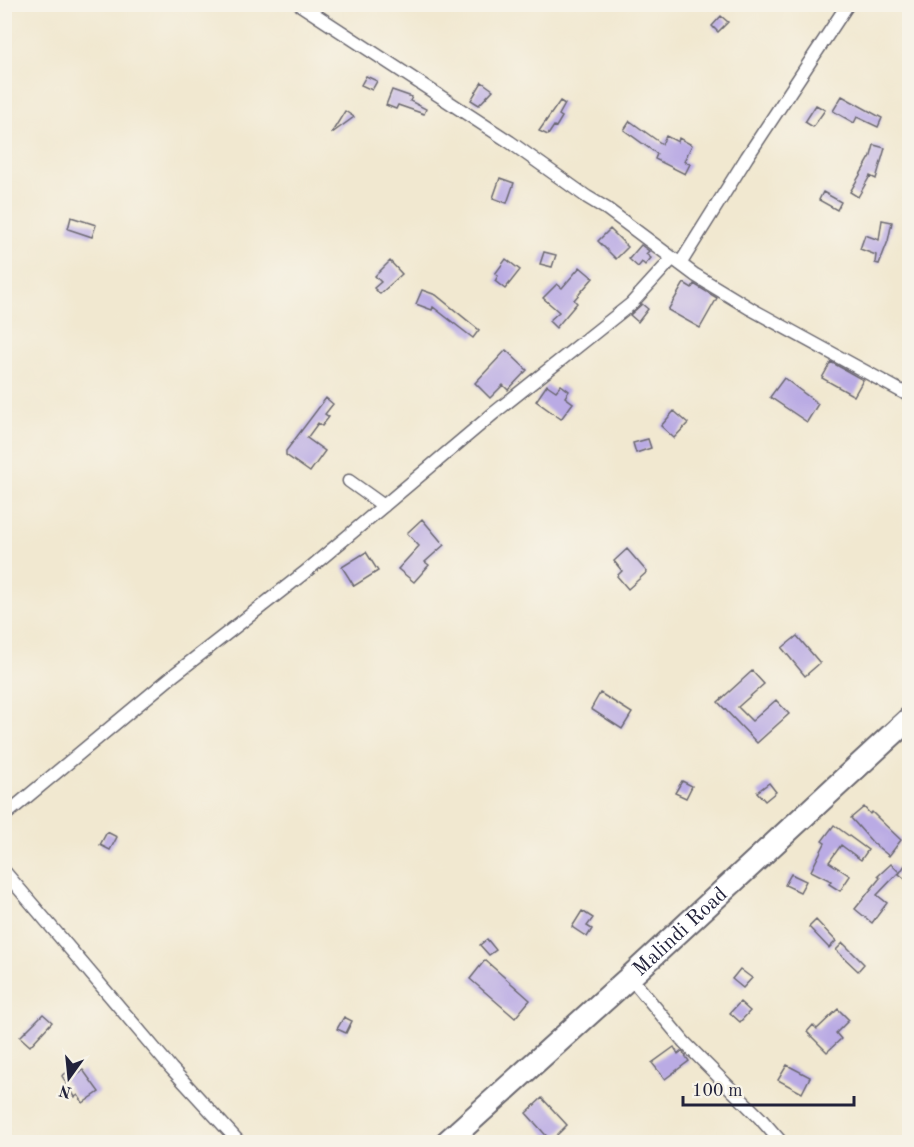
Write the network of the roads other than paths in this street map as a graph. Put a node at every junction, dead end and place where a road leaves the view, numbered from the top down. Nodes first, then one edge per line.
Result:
1 (299, 4) edge
2 (848, 4) edge
3 (676, 262) junction
4 (909, 396) edge
5 (349, 481) dead end
6 (384, 506) junction
7 (909, 718) edge
8 (4, 816) edge
9 (4, 871) edge
10 (630, 977) junction
11 (239, 1143) edge
12 (447, 1143) edge
13 (781, 1143) edge

1 - 3 street
2 - 3 street
3 - 4 street
3 - 6 street
5 - 6 street
6 - 8 street
7 - 10 highway, Malindi Road
9 - 11 street
10 - 12 highway, Malindi Road
10 - 13 street

